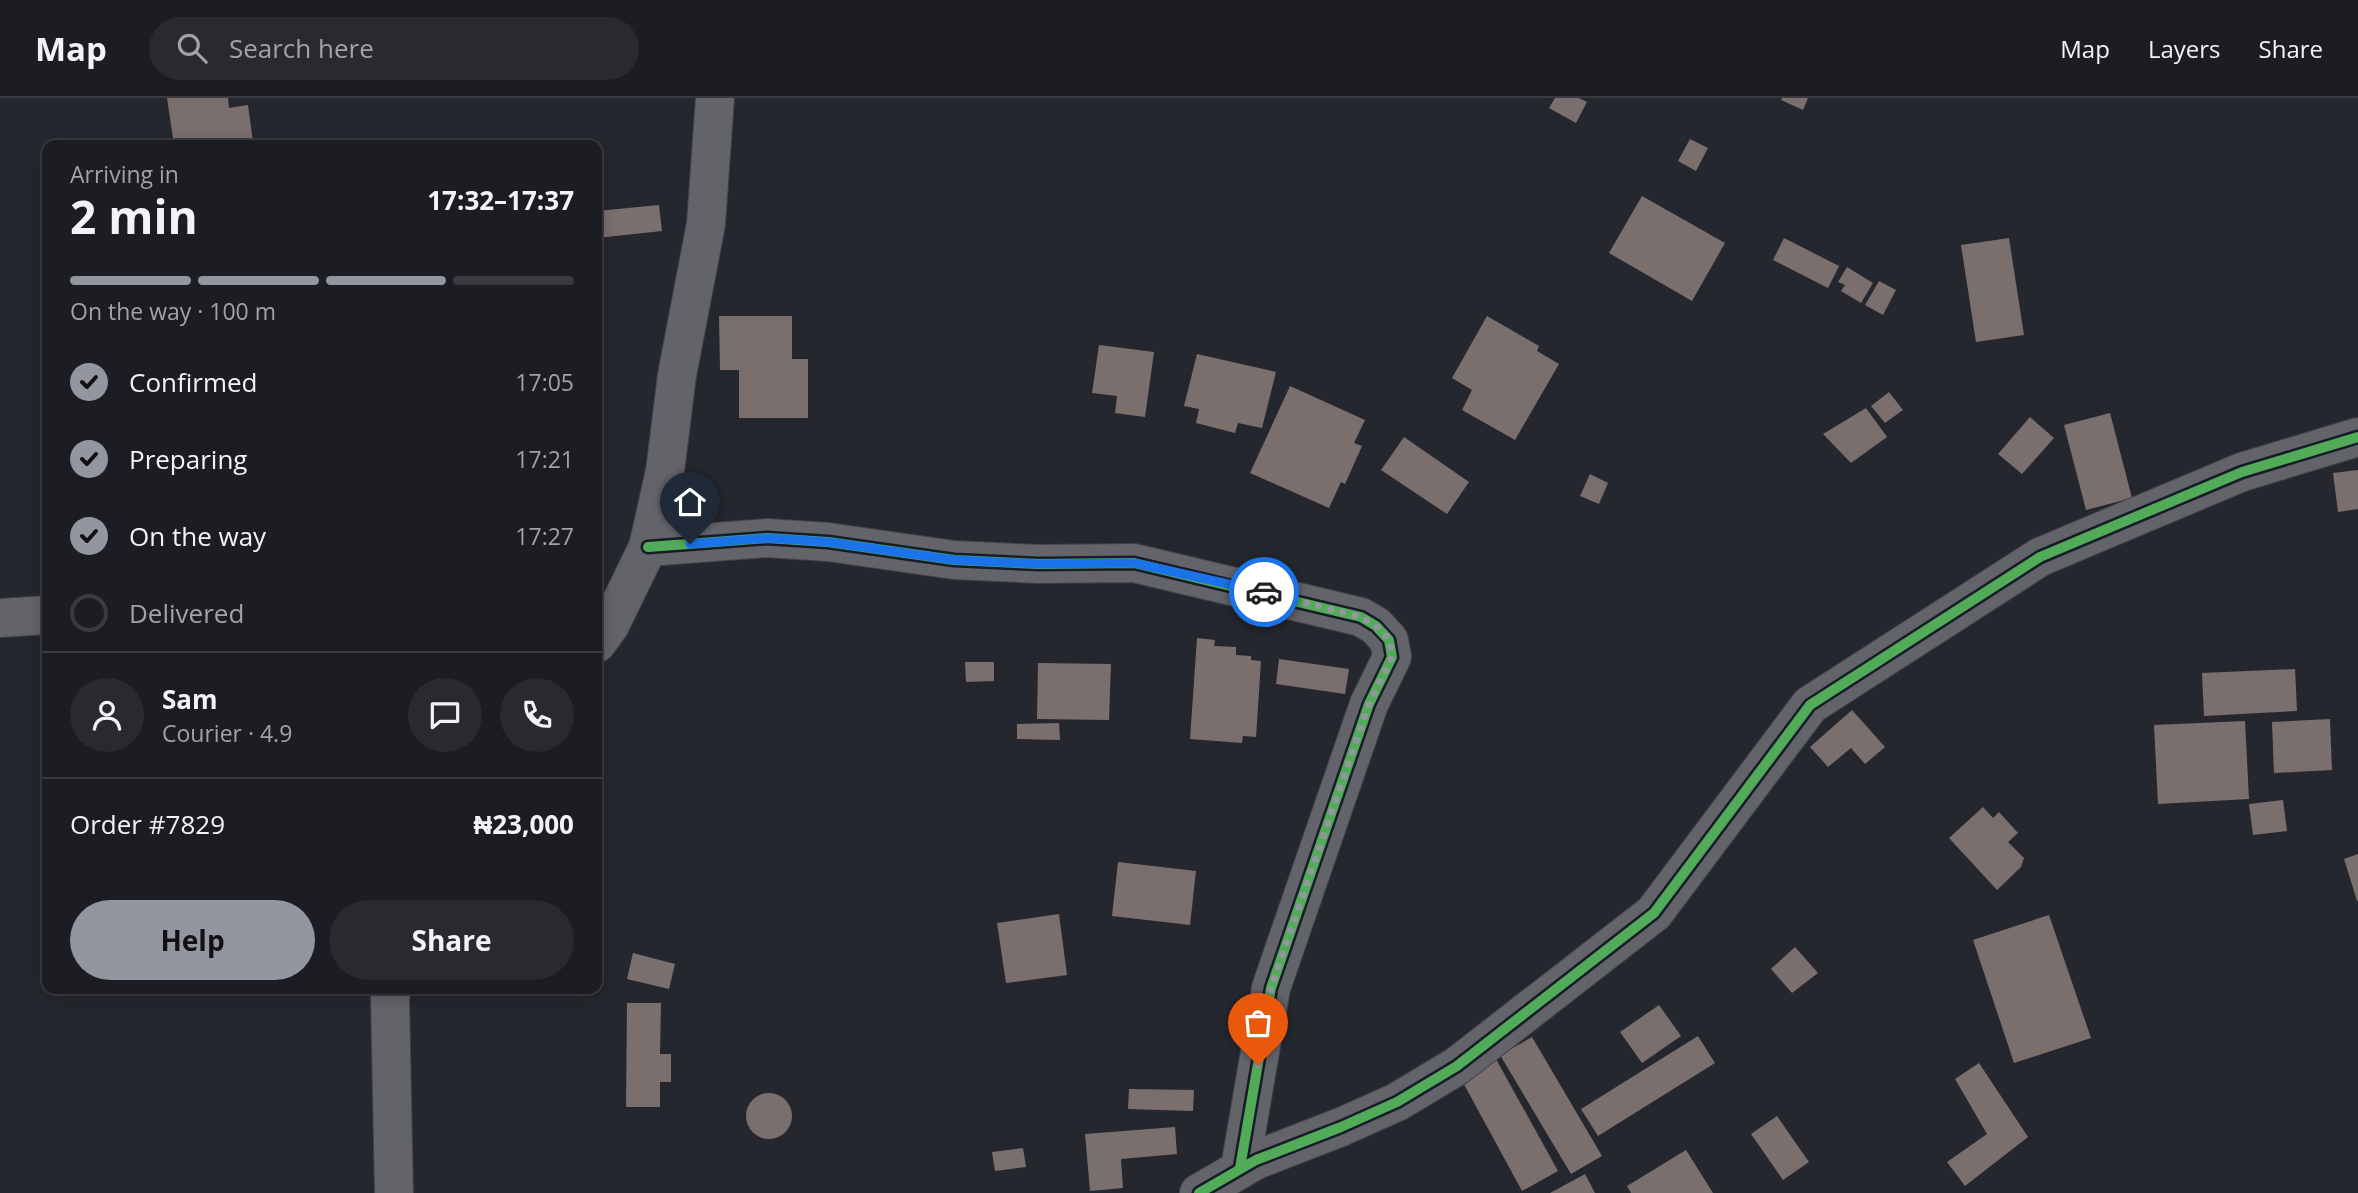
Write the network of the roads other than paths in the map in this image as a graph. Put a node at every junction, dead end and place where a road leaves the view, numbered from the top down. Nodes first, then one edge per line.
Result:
1 (715, 98) edge
2 (2358, 437) edge
3 (648, 547) junction
4 (42, 615) edge
5 (0, 618) edge
6 (602, 627) edge
7 (391, 994) edge
8 (1240, 1168) junction
9 (394, 1193) edge
10 (1199, 1193) edge

1 - 3 street
2 - 8 street
3 - 6 street
3 - 8 street
4 - 5 street
7 - 9 street
8 - 10 street

